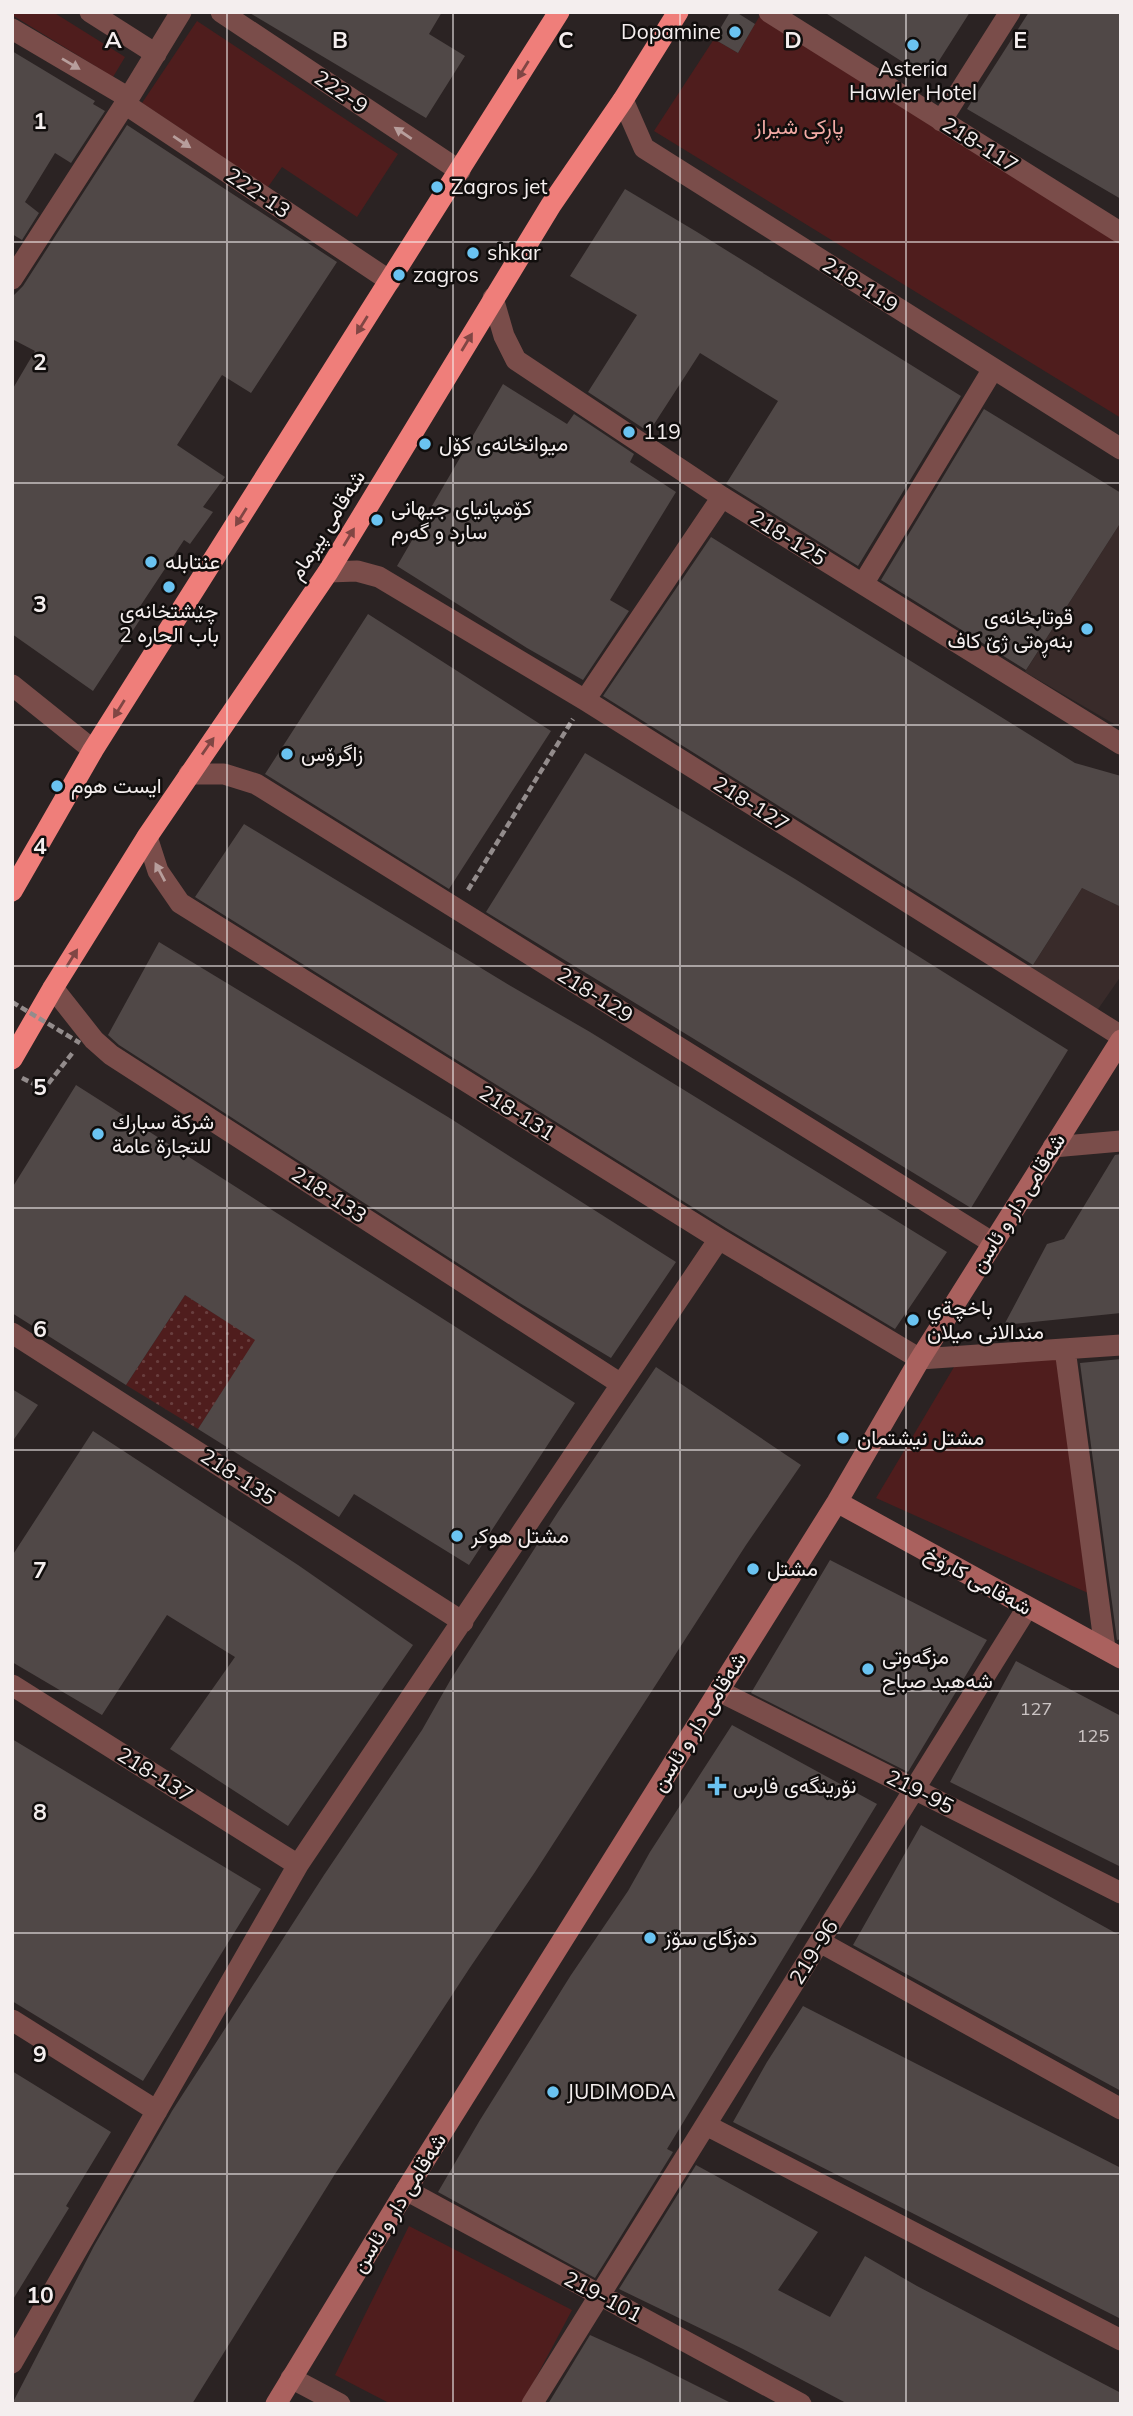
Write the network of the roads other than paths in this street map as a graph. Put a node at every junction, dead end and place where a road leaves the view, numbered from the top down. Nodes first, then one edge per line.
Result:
1 (90, 12) edge
2 (181, 12) edge
3 (221, 12) edge
4 (559, 12) edge
5 (678, 12) edge
6 (769, 12) edge
7 (1010, 12) edge
8 (12, 29) edge
9 (156, 54) junction
10 (623, 100) junction
11 (127, 102) junction
12 (941, 121) junction
13 (460, 171) junction
14 (1121, 233) edge
15 (12, 279) edge
16 (390, 281) junction
17 (493, 298) junction
18 (993, 369) junction
19 (1121, 449) edge
20 (722, 497) junction
21 (328, 572) junction
22 (863, 584) junction
23 (12, 685) edge
24 (585, 700) junction
25 (1121, 744) edge
26 (93, 750) junction
27 (189, 774) junction
28 (147, 837) junction
29 (12, 891) edge
30 (53, 988) junction
31 (1121, 1038) edge
32 (12, 1059) edge
33 (1121, 1141) edge
34 (1053, 1147) junction
35 (719, 1239) junction
36 (993, 1243) junction
37 (12, 1333) edge
38 (1121, 1345) edge
39 (1065, 1349) junction
40 (920, 1359) junction
41 (621, 1384) junction
42 (837, 1502) junction
43 (1027, 1608) junction
44 (463, 1622) junction
45 (1113, 1654) edge
46 (12, 1685) edge
47 (719, 1691) junction
48 (915, 1789) junction
49 (298, 1865) junction
50 (1121, 1893) edge
51 (820, 1942) junction
52 (12, 2020) edge
53 (1121, 2109) edge
54 (156, 2111) junction
55 (706, 2125) junction
56 (406, 2190) junction
57 (600, 2295) junction
58 (1121, 2340) edge
59 (14, 2356) edge
60 (292, 2378) junction
61 (276, 2404) edge
62 (340, 2404) edge
63 (532, 2404) edge
64 (801, 2404) edge

1 - 9 street
2 - 9 street
13 -> 3 street, 222-9
4 -> 13 highway
5 - 10 highway, شەقامی پیرمام
6 - 12 street, 218-117
7 - 12 street
8 -> 11 street, 222-13
9 - 11 street
10 - 17 highway, شەقامی پیرمام
10 - 18 street, 218-119
11 - 15 street
11 -> 16 street, 222-13
12 - 14 street, 218-117
13 - 16 highway
16 -> 26 highway
17 - 20 street, 218-125
21 -> 17 highway, شەقامی پیرمام
18 - 19 street, 218-119
18 - 22 street
20 - 22 street, 218-125
20 - 24 street
21 - 24 street, 218-127
27 -> 21 highway, شەقامی پیرمام
22 - 25 street, 218-125
23 - 26 street
24 - 31 street, 218-127
26 - 29 highway
27 - 28 highway, شەقامی پیرمام
27 - 36 street, 218-129
30 -> 28 highway, شەقامی پیرمام
35 -> 28 street, 218-131
30 - 32 highway, شەقامی پیرمام
30 - 41 street, 218-133
31 - 34 street, شەقامی دار و ئاسن
33 - 34 street
34 - 36 street, شەقامی دار و ئاسن
35 - 40 street, 218-131
35 - 41 street
36 - 40 street, شەقامی دار و ئاسن
37 - 44 street, 218-135
38 - 39 street
39 - 40 street
39 - 45 street
40 - 42 street, شەقامی دار و ئاسن
41 - 44 street
42 - 43 street, شەقامی کارۆخ
42 - 47 street, شەقامی دار و ئاسن
43 - 45 street, شەقامی کارۆخ
43 - 48 street, 219-96
44 - 49 street
46 - 49 street, 218-137
47 - 48 street, 219-95
47 - 56 street, شەقامی دار و ئاسن
48 - 50 street, 219-95
48 - 51 street, 219-96
49 - 54 street
51 - 53 street
51 - 55 street, 219-96
52 - 54 street
54 - 59 street
55 - 57 street, 219-96
55 - 58 street
56 - 57 street, 219-101
56 - 60 street, شەقامی دار و ئاسن
57 - 63 street, 219-96
57 - 64 street, 219-101
60 - 61 street, شەقامی دار و ئاسن
60 - 62 street

